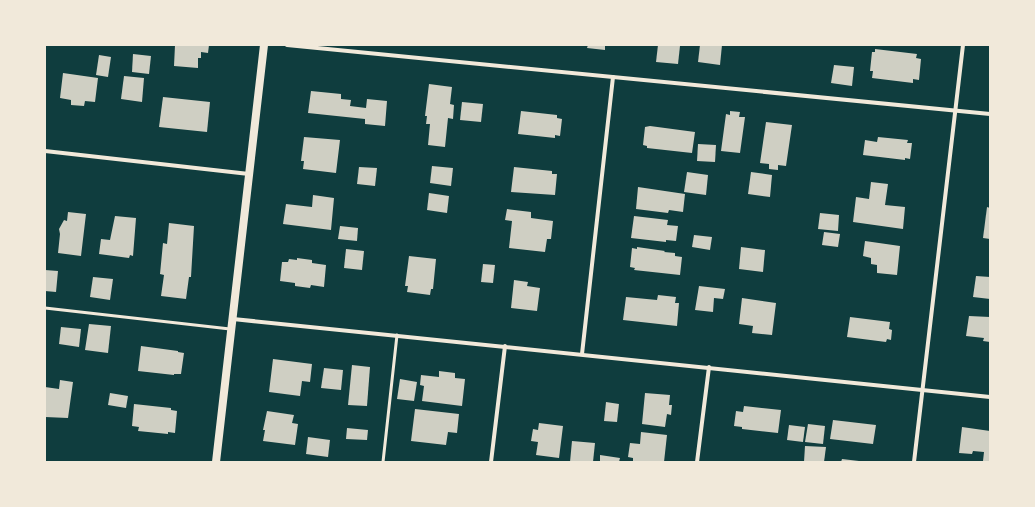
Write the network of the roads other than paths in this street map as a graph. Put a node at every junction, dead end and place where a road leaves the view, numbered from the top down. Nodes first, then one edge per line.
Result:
1 (264, 45) edge
2 (287, 45) edge
3 (963, 45) edge
4 (613, 77) junction
5 (955, 111) junction
6 (990, 114) edge
7 (45, 151) edge
8 (249, 174) junction
9 (45, 308) edge
10 (233, 319) junction
11 (232, 329) junction
12 (396, 335) junction
13 (505, 346) junction
14 (582, 354) junction
15 (709, 367) junction
16 (922, 390) junction
17 (990, 397) edge
18 (216, 462) edge
19 (384, 462) edge
20 (491, 462) edge
21 (697, 462) edge
22 (914, 462) edge

1 - 8 main road
2 - 4 street
3 - 5 street
4 - 5 street
4 - 14 street
5 - 6 street
5 - 16 street
7 - 8 street
8 - 10 main road
9 - 11 lane
10 - 11 main road
10 - 12 street
11 - 18 main road
12 - 13 street
12 - 19 lane
13 - 14 street
13 - 20 street
14 - 15 street
15 - 16 street
15 - 21 street
16 - 17 street
16 - 22 street

